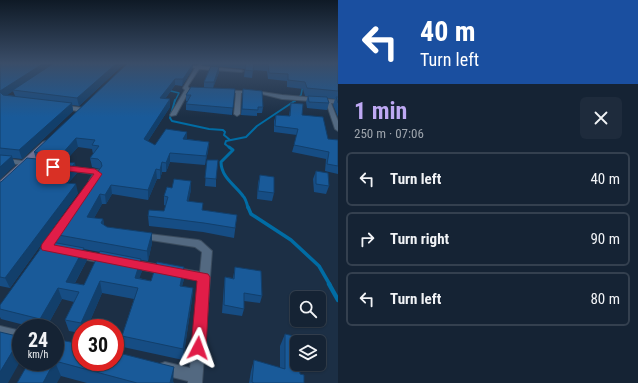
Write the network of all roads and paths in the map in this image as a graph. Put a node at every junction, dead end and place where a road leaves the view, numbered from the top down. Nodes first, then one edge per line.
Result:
1 (189, 81) edge
2 (216, 90) edge
3 (239, 92) junction
4 (328, 101) junction
5 (338, 102) edge
6 (60, 107) edge
7 (85, 107) joint
8 (237, 114) dead end
9 (173, 115) dead end
10 (71, 120) edge
11 (338, 129) edge
12 (54, 137) edge
13 (0, 160) edge
14 (26, 164) junction
15 (41, 165) edge
16 (56, 167) edge
17 (90, 186) edge
18 (0, 187) edge
19 (64, 223) edge
20 (133, 235) edge
21 (46, 247) junction
22 (38, 259) edge
23 (204, 277) junction
24 (0, 332) edge
25 (12, 335) edge
26 (152, 366) edge
27 (196, 379) edge

1 - 9 street
2 - 3 street
3 - 4 street
3 - 8 street
4 - 5 street
4 - 11 street
6 - 7 street
7 - 10 street
12 - 14 street
13 - 14 street
14 - 15 street
14 - 18 street
16 - 17 street
19 - 21 street
20 - 23 street
21 - 22 street
21 - 23 street
23 - 27 street
24 - 25 street
26 - 27 street

